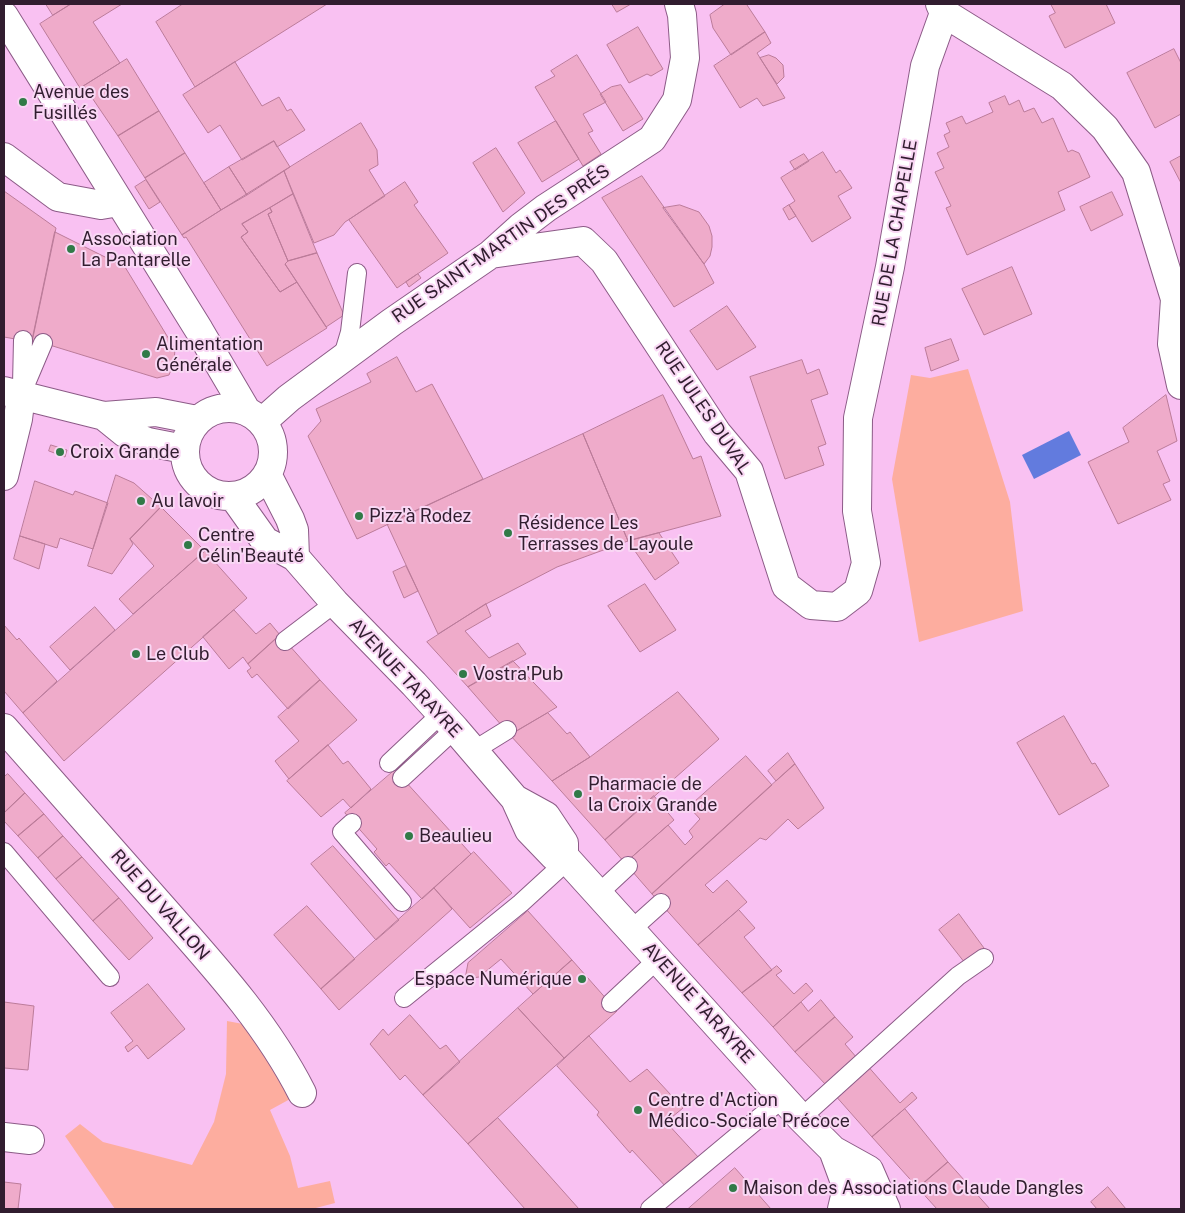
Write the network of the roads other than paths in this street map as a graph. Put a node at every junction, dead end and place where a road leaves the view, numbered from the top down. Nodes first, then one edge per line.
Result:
1 (679, 4) edge
2 (942, 8) edge
3 (4, 16) edge
4 (4, 157) edge
5 (119, 202) junction
6 (491, 254) junction
7 (357, 272) dead end
8 (23, 340) dead end
9 (43, 343) dead end
10 (206, 343) junction
11 (342, 359) junction
12 (1181, 385) edge
13 (12, 393) edge
14 (206, 414) junction
15 (104, 416) junction
16 (254, 416) junction
17 (184, 449) junction
18 (857, 456) joint
19 (267, 474) junction
20 (4, 476) edge
21 (233, 496) junction
22 (295, 557) junction
23 (335, 603) junction
24 (285, 641) dead end
25 (448, 721) junction
26 (4, 728) edge
27 (507, 730) dead end
28 (473, 752) junction
29 (389, 763) dead end
30 (402, 778) dead end
31 (352, 822) dead end
32 (4, 852) edge
33 (566, 858) junction
34 (628, 866) dead end
35 (599, 893) junction
36 (402, 902) dead end
37 (661, 903) dead end
38 (632, 929) junction
39 (984, 958) dead end
40 (658, 959) junction
41 (110, 977) dead end
42 (404, 998) dead end
43 (611, 1003) dead end
44 (302, 1092) dead end
45 (783, 1098) junction
46 (801, 1118) junction
47 (4, 1137) edge
48 (30, 1140) dead end
49 (833, 1150) junction
50 (844, 1199) edge
51 (650, 1209) edge
52 (885, 1209) edge

1 - 6 street, RUE SAINT-MARTIN DES PRÉS
2 - 12 street, RUE DE LA CHAPELLE
2 - 18 street, RUE DE LA CHAPELLE
3 - 5 street
4 - 5 street
5 - 10 street
6 - 11 street, RUE SAINT-MARTIN DES PRÉS
6 - 18 street, RUE JULES DUVAL
7 - 11 lane
8 - 13 lane
9 - 13 lane
10 - 14 street
10 - 16 street
11 - 16 street, RUE SAINT-MARTIN DES PRÉS
13 - 15 street
13 - 20 street
14 - 15 street
14 - 16 street
14 - 17 street
15 - 17 street
16 - 19 street
17 - 21 street
19 - 21 street
19 - 22 street
21 - 22 street, AVENUE TARAYRE
22 - 23 street, AVENUE TARAYRE
23 - 24 lane
23 - 25 street, AVENUE TARAYRE
25 - 28 street, AVENUE TARAYRE
25 - 29 lane
25 - 30 lane
26 - 44 street, RUE DU VALLON
27 - 28 lane
28 - 33 street, AVENUE TARAYRE
31 - 36 lane
32 - 41 lane
33 - 35 street, AVENUE TARAYRE
33 - 42 lane
34 - 35 lane
35 - 38 street, AVENUE TARAYRE
37 - 38 lane
38 - 40 street, AVENUE TARAYRE
39 - 46 lane
40 - 43 lane
40 - 45 street, AVENUE TARAYRE
45 - 46 street, AVENUE TARAYRE
45 - 51 lane
46 - 49 street, AVENUE TARAYRE
47 - 48 street
49 - 50 street, AVENUE TARAYRE
49 - 52 street, AVENUE TARAYRE
50 - 52 street, AVENUE TARAYRE

